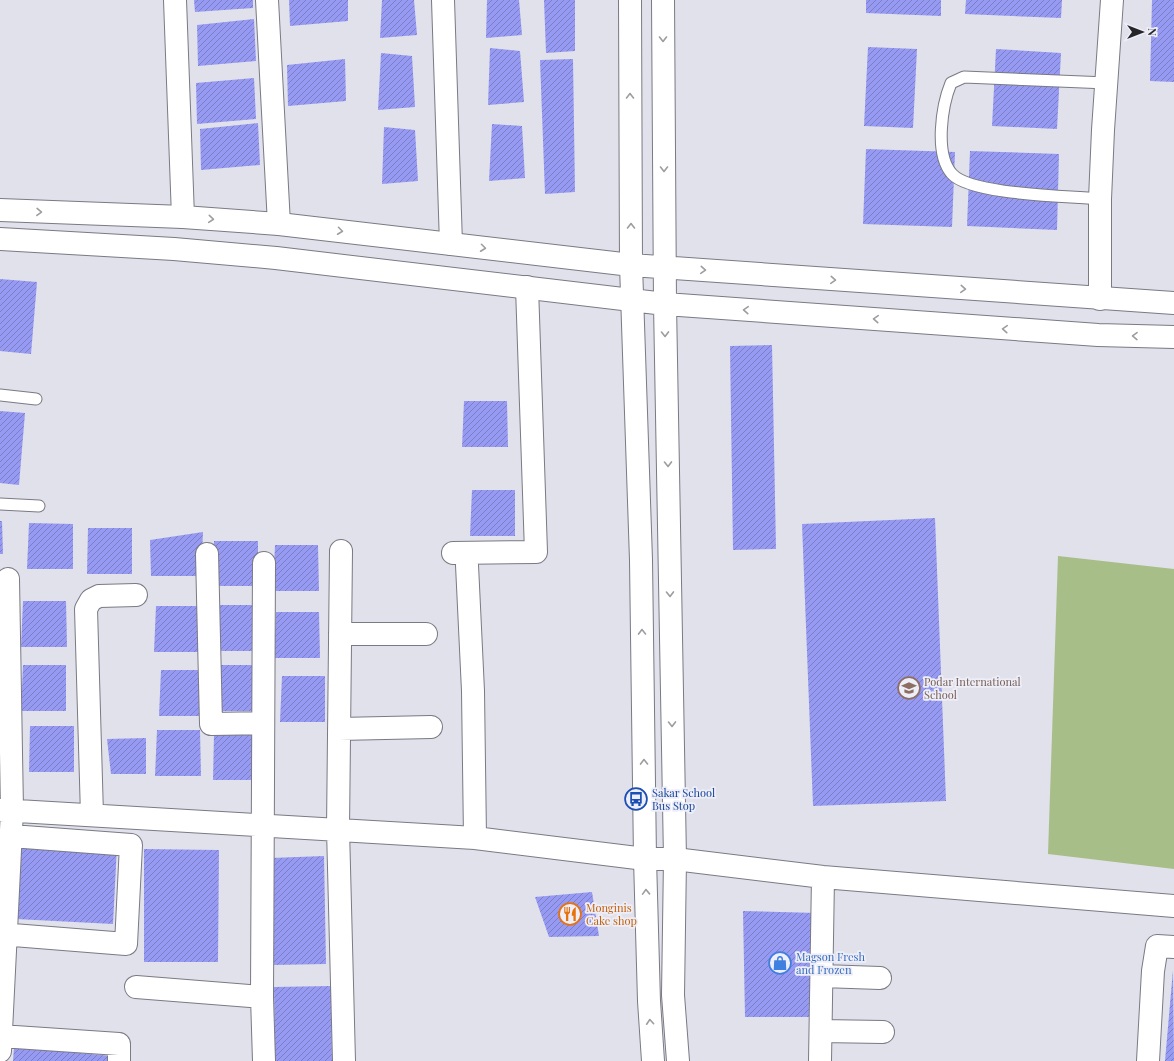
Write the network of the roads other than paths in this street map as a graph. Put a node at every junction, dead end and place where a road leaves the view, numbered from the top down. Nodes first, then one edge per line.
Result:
1 (175, 0) edge
2 (267, 0) edge
3 (443, 0) edge
4 (630, 0) edge
5 (663, 0) edge
6 (1112, 0) edge
7 (1107, 83) junction
8 (1100, 199) junction
9 (0, 210) edge
10 (183, 217) junction
11 (279, 224) junction
12 (0, 239) edge
13 (452, 244) junction
14 (631, 265) junction
15 (664, 267) junction
16 (526, 287) junction
17 (1100, 299) junction
18 (632, 300) junction
19 (1174, 303) edge
20 (665, 304) junction
21 (1174, 337) edge
22 (0, 395) edge
23 (36, 399) dead end
24 (0, 504) edge
25 (39, 506) dead end
26 (341, 551) dead end
27 (207, 554) dead end
28 (264, 562) dead end
29 (8, 579) dead end
30 (136, 595) dead end
31 (340, 634) junction
32 (426, 634) dead end
33 (263, 723) junction
34 (431, 727) dead end
35 (339, 729) junction
36 (6, 810) edge
37 (92, 815) junction
38 (262, 825) junction
39 (338, 829) junction
40 (11, 836) junction
41 (475, 838) junction
42 (645, 859) junction
43 (675, 859) junction
44 (823, 876) junction
45 (1174, 906) edge
46 (3, 934) edge
47 (1174, 947) edge
48 (822, 976) junction
49 (880, 978) dead end
50 (136, 987) dead end
51 (262, 997) junction
52 (821, 1031) junction
53 (883, 1032) dead end
54 (0, 1041) edge
55 (119, 1061) edge
56 (264, 1061) edge
57 (344, 1061) edge
58 (653, 1061) edge
59 (678, 1061) edge
60 (820, 1061) edge
61 (1148, 1061) edge

1 - 10 street
2 - 11 street
3 - 13 street
14 -> 4 street
5 -> 15 street
6 - 7 street
7 - 8 street
7 - 8 lane
8 - 17 street
9 -> 10 street
10 -> 11 street
11 -> 13 street
12 - 16 street
13 -> 14 street
14 - 15 street
14 - 18 street
15 -> 17 street
15 - 20 street
16 - 18 street
16 - 41 street
17 - 19 street
18 - 20 street
42 -> 18 street
21 -> 20 street
20 -> 43 street
22 - 23 lane
24 - 25 lane
26 - 31 street
27 - 33 street
28 - 33 street
29 - 36 street
30 - 37 street
31 - 32 street
31 - 35 street
33 - 38 street
34 - 35 street
35 - 39 street
36 - 37 street
36 - 40 street
37 - 38 street
38 - 39 street
38 - 51 street
39 - 41 street
39 - 57 street
40 - 46 street
40 - 46 street
41 - 42 street
42 - 43 street
58 -> 42 street
43 - 44 street
43 - 59 street
44 - 45 street
44 - 48 street
46 - 54 street
47 - 61 street
48 - 49 street
48 - 52 street
50 - 51 street
51 - 56 street
52 - 53 street
52 - 60 street
54 - 55 street

